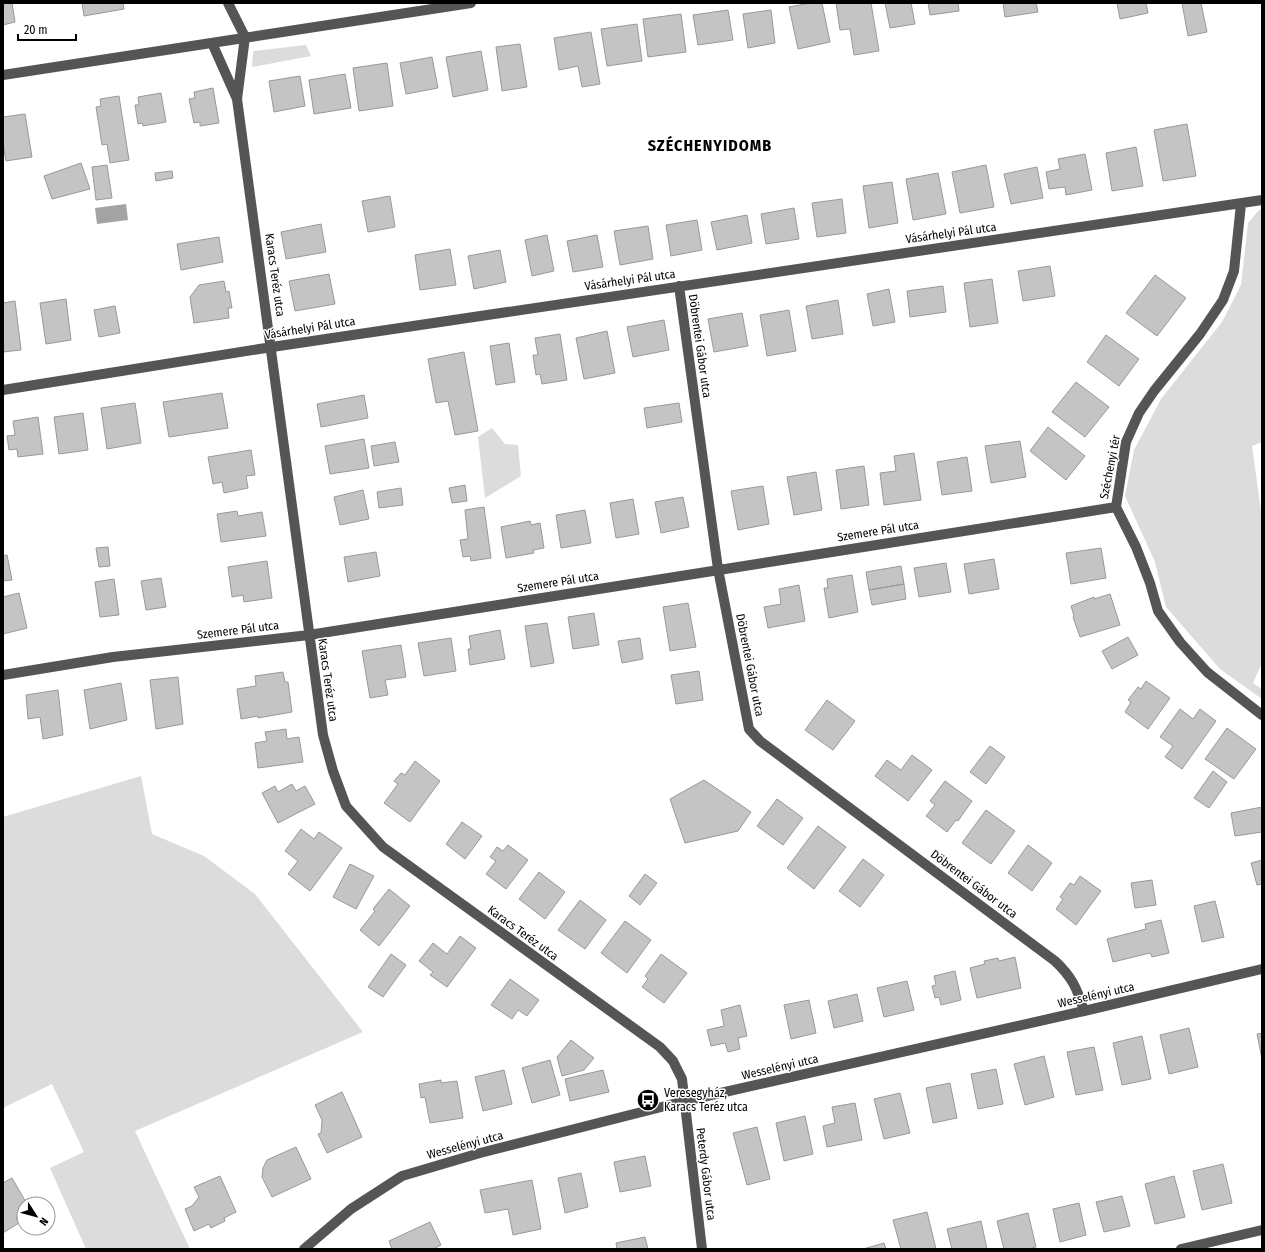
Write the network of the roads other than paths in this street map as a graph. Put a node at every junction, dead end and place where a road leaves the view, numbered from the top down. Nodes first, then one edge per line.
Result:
1 (228, 3) edge
2 (471, 3) edge
3 (245, 37) junction
4 (212, 43) junction
5 (3, 75) edge
6 (237, 99) junction
7 (1262, 200) edge
8 (1241, 204) junction
9 (679, 286) junction
10 (272, 346) junction
11 (3, 390) edge
12 (1116, 507) junction
13 (718, 569) junction
14 (309, 635) junction
15 (3, 675) edge
16 (1262, 714) edge
17 (1262, 969) edge
18 (1084, 1011) junction
19 (685, 1102) junction
20 (1262, 1230) edge
21 (304, 1249) edge
22 (702, 1249) edge
23 (1181, 1249) edge

1 - 3 street
2 - 3 street
3 - 4 street
3 - 6 street, Karacs Teréz utca
4 - 5 street
4 - 6 street, Karacs Teréz utca
6 - 10 street, Karacs Teréz utca
7 - 8 street, Vásárhelyi Pál utca
8 - 9 street, Vásárhelyi Pál utca
8 - 12 street, Széchenyi tér
9 - 10 street, Vásárhelyi Pál utca
9 - 13 street, Döbrentei Gábor utca
10 - 11 street, Vásárhelyi Pál utca
10 - 14 street, Karacs Teréz utca
12 - 13 street, Szemere Pál utca
12 - 16 street, Széchenyi tér
13 - 14 street, Szemere Pál utca
13 - 18 street, Döbrentei Gábor utca
14 - 15 street, Szemere Pál utca
14 - 19 street, Karacs Teréz utca
17 - 18 street, Wesselényi utca
18 - 19 street, Wesselényi utca
19 - 21 street, Wesselényi utca
19 - 22 street, Peterdy Gábor utca
20 - 23 street

